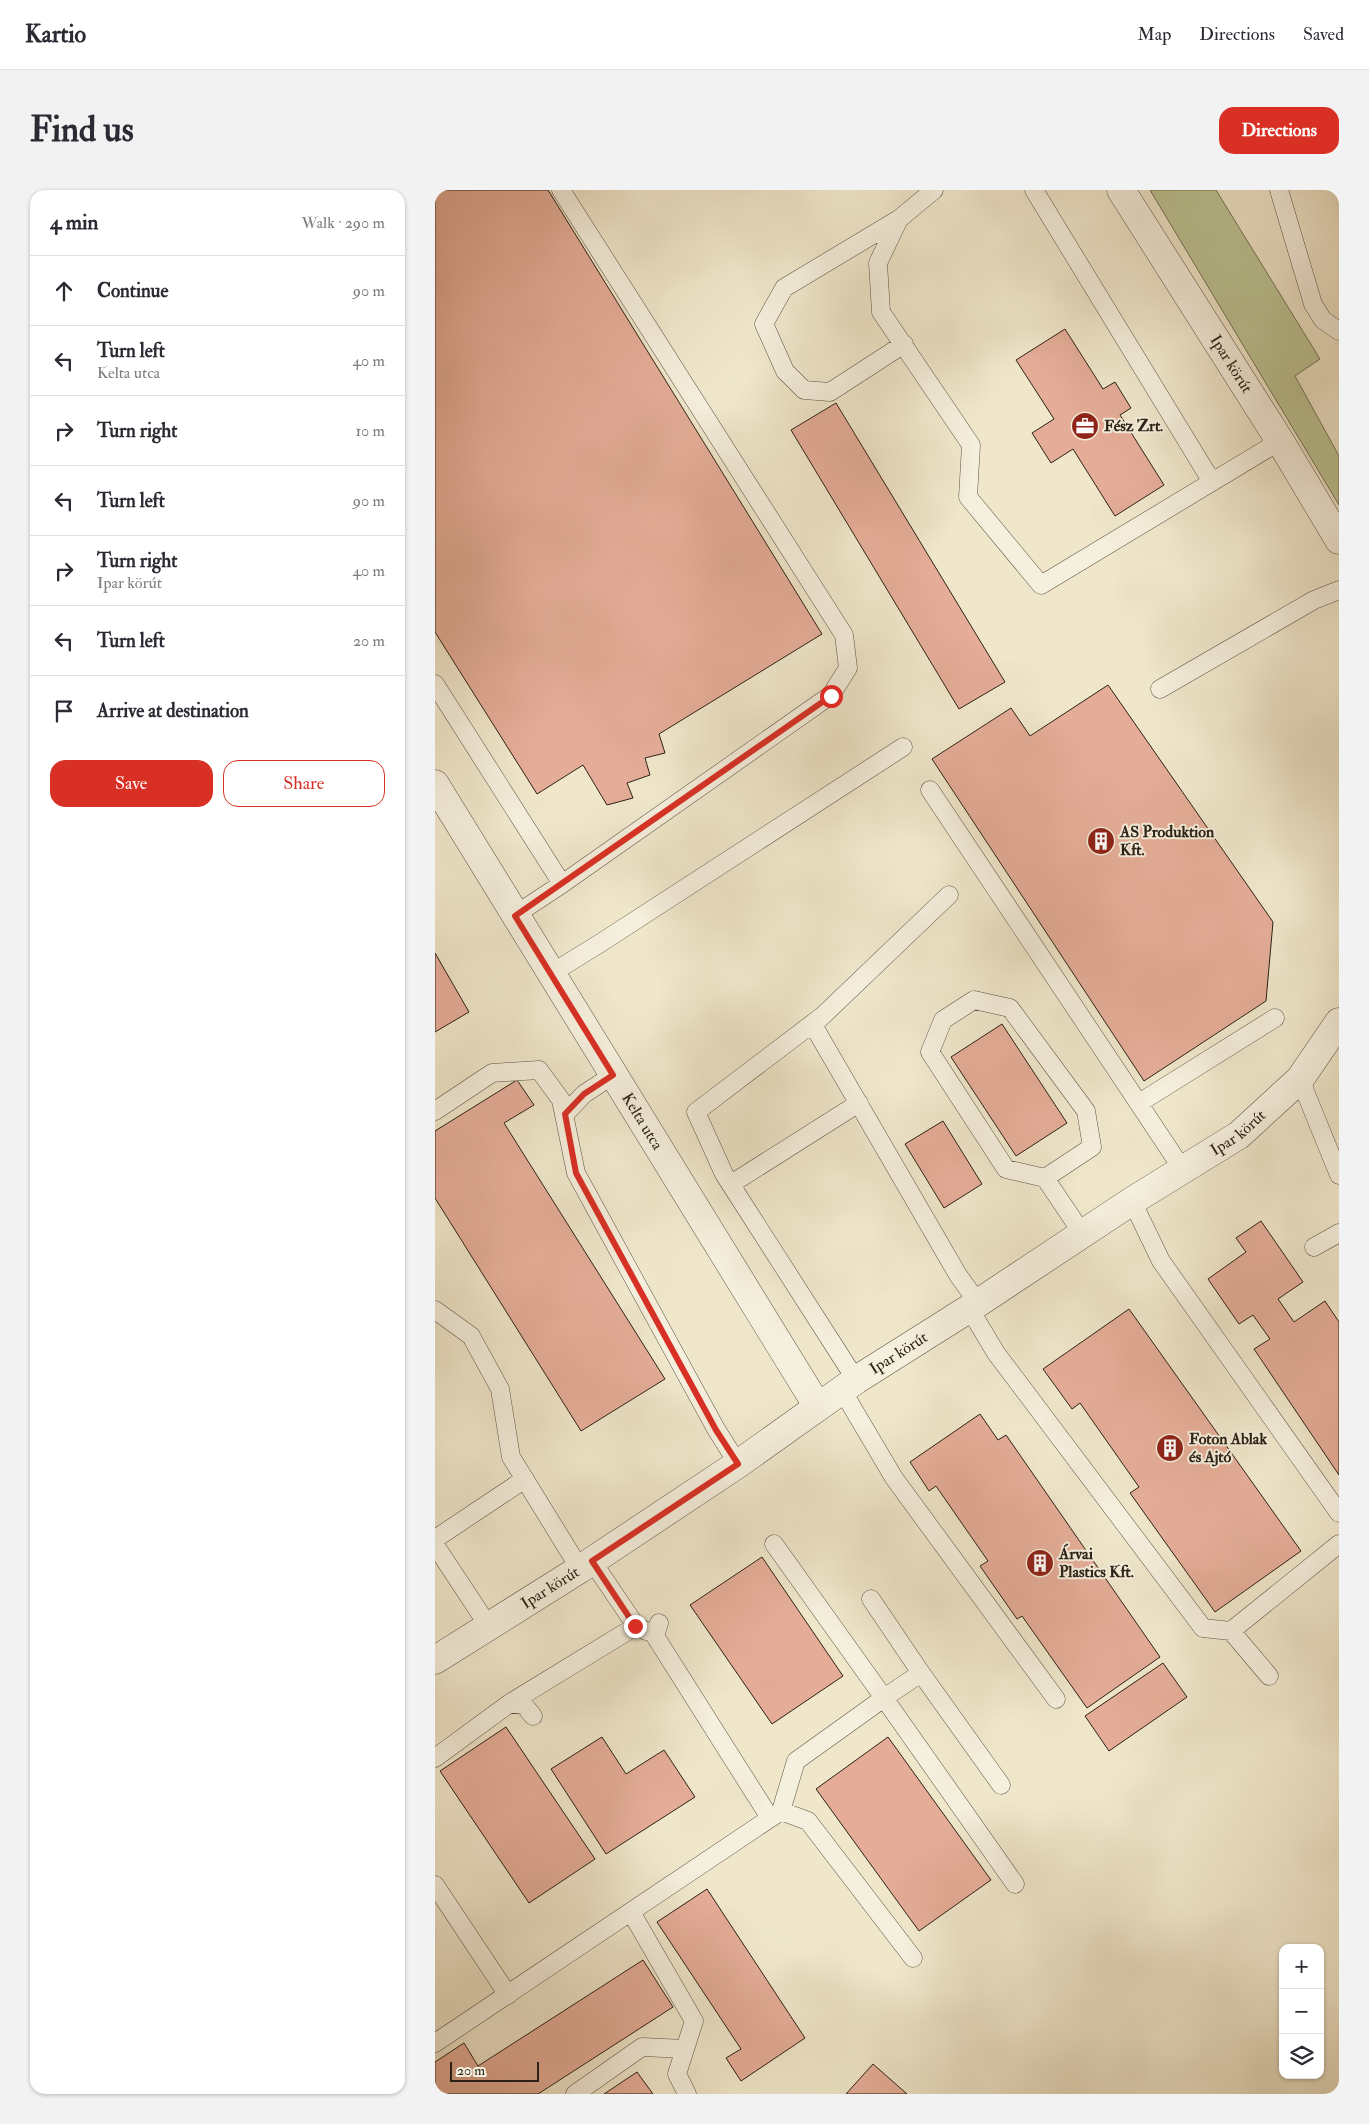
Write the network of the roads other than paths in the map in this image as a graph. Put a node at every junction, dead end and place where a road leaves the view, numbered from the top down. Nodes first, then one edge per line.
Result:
1 (561, 190) edge
2 (934, 190) edge
3 (1034, 190) edge
4 (1121, 190) edge
5 (1279, 190) edge
6 (899, 219) junction
7 (1339, 331) edge
8 (904, 344) junction
9 (1280, 441) junction
10 (1212, 482) junction
11 (1339, 540) edge
12 (1339, 590) edge
13 (435, 684) edge
14 (1160, 689) dead end
15 (903, 747) dead end
16 (435, 784) edge
17 (930, 790) dead end
18 (562, 884) junction
19 (949, 895) dead end
20 (515, 916) junction
21 (552, 973) junction
22 (821, 1017) junction
23 (1275, 1018) dead end
24 (1339, 1022) edge
25 (613, 1075) junction
26 (1300, 1079) junction
27 (859, 1103) junction
28 (1139, 1103) junction
29 (435, 1111) edge
30 (565, 1114) junction
31 (1183, 1170) junction
32 (1339, 1175) edge
33 (1045, 1178) junction
34 (731, 1184) junction
35 (1132, 1201) junction
36 (1082, 1233) junction
37 (1339, 1233) edge
38 (1314, 1247) dead end
39 (974, 1305) junction
40 (435, 1310) edge
41 (849, 1385) junction
42 (818, 1408) junction
43 (738, 1464) junction
44 (525, 1479) junction
45 (1339, 1513) edge
46 (435, 1539) edge
47 (774, 1544) dead end
48 (1339, 1544) edge
49 (435, 1545) edge
50 (586, 1565) junction
51 (871, 1599) dead end
52 (489, 1626) junction
53 (635, 1626) junction
54 (1231, 1631) junction
55 (435, 1660) edge
56 (921, 1673) junction
57 (1269, 1676) dead end
58 (884, 1698) junction
59 (1056, 1699) dead end
60 (510, 1703) junction
61 (533, 1716) dead end
62 (435, 1758) edge
63 (1001, 1785) dead end
64 (775, 1814) junction
65 (1015, 1884) dead end
66 (435, 1885) edge
67 (631, 1912) junction
68 (913, 1958) dead end
69 (508, 1995) junction
70 (435, 2043) edge
71 (685, 2049) junction
72 (575, 2094) edge
73 (687, 2094) edge

1 - 18 lane
2 - 6 lane
3 - 10 lane
4 - 9 street, Ipar körút
5 - 7 lane
6 - 8 lane
6 - 8 lane
8 - 10 lane
9 - 10 lane
9 - 11 street, Ipar körút
12 - 14 lane
13 - 18 lane
15 - 21 lane
16 - 20 street, Kelta utca
17 - 28 lane
18 - 20 lane
19 - 22 lane
20 - 21 street, Kelta utca
21 - 25 street, Kelta utca
22 - 27 lane
22 - 34 lane
23 - 28 lane
24 - 26 street, Ipar körút
25 - 30 lane
25 - 42 street, Kelta utca
26 - 31 street, Ipar körút
26 - 32 lane
27 - 34 lane
27 - 39 lane
28 - 31 lane
29 - 30 lane
30 - 43 lane
31 - 35 street, Ipar körút
33 - 33 lane
33 - 36 lane
34 - 41 lane
35 - 36 street, Ipar körút
35 - 45 lane
36 - 39 street, Ipar körút
37 - 38 lane
39 - 41 street, Ipar körút
39 - 54 lane
40 - 44 lane
41 - 42 street, Ipar körút
41 - 59 lane
42 - 43 street, Ipar körút
43 - 50 street, Ipar körút
44 - 46 lane
44 - 50 lane
47 - 58 lane
48 - 54 lane
49 - 52 lane
50 - 52 street, Ipar körút
50 - 53 lane
51 - 56 lane
52 - 55 street, Ipar körút
53 - 60 lane
53 - 64 lane
54 - 57 lane
56 - 58 lane
56 - 63 lane
58 - 64 lane
58 - 65 lane
60 - 61 lane
60 - 62 lane
64 - 67 lane
64 - 68 lane
66 - 69 lane
67 - 69 lane
67 - 71 lane
69 - 70 lane
71 - 72 lane
71 - 73 lane

